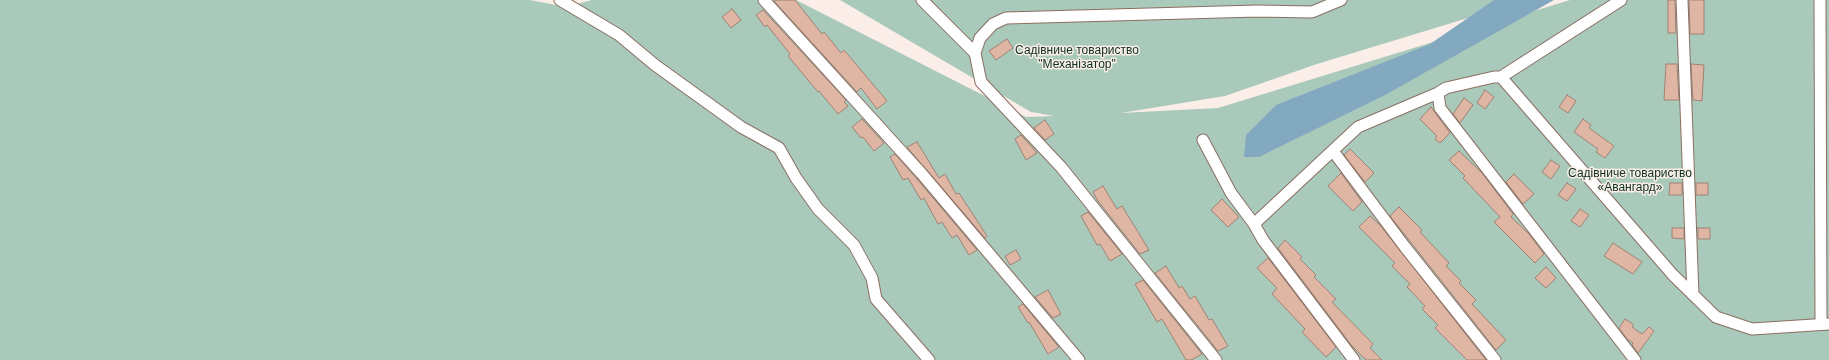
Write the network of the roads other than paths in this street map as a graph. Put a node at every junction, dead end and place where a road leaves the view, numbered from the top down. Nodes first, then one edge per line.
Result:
1 (560, 0) edge
2 (764, 0) edge
3 (922, 0) edge
4 (1341, 0) edge
5 (1621, 0) edge
6 (1682, 0) edge
7 (1820, 0) edge
8 (975, 53) junction
9 (1501, 77) junction
10 (1438, 94) junction
11 (1203, 140) dead end
12 (1333, 151) junction
13 (1254, 224) junction
14 (1693, 295) junction
15 (1825, 324) edge
16 (929, 360) edge
17 (1079, 360) edge
18 (1216, 360) edge
19 (1354, 360) edge
20 (1495, 360) edge
21 (1635, 360) edge

1 - 16 street
2 - 17 street
3 - 8 street
4 - 8 street
5 - 9 street
6 - 14 street
7 - 15 street
8 - 18 street
9 - 10 street
9 - 14 street
10 - 12 street
10 - 21 street
11 - 13 street
12 - 13 street
12 - 20 street
13 - 19 street
14 - 15 street

